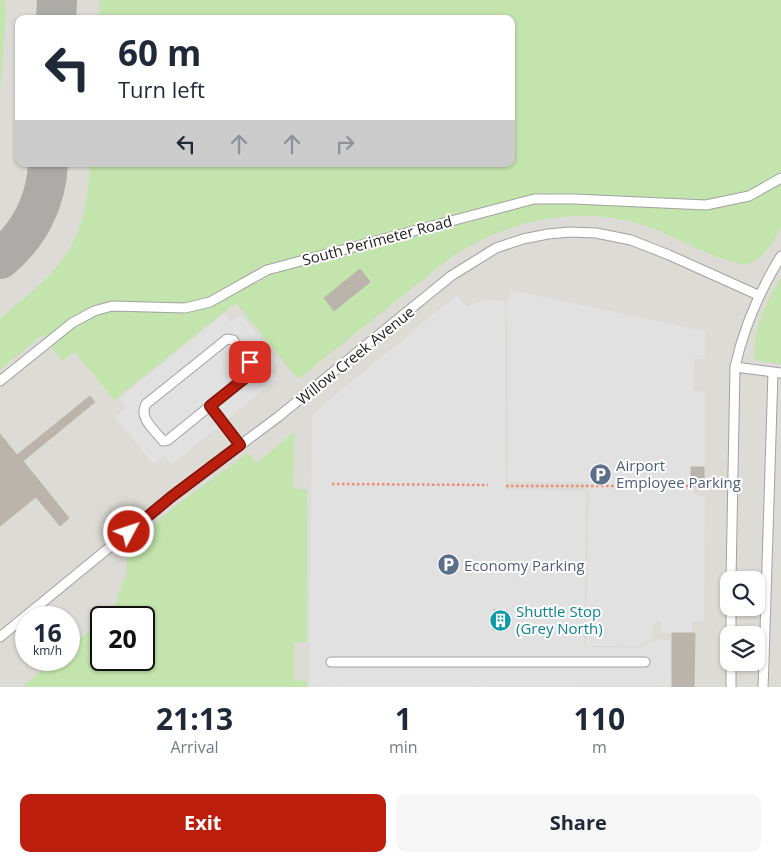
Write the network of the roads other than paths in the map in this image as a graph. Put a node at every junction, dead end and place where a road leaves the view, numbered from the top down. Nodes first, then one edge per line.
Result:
1 (781, 178) edge
2 (781, 256) edge
3 (758, 296) junction
4 (735, 367) junction
5 (777, 372) edge
6 (0, 381) edge
7 (210, 406) junction
8 (240, 445) junction
9 (731, 571) edge
10 (762, 626) edge
11 (0, 637) edge
12 (331, 662) dead end
13 (645, 662) dead end
14 (731, 671) edge
15 (761, 671) edge
16 (731, 687) edge
17 (763, 687) edge

1 - 6 lane, South Perimeter Road
2 - 3 lane
3 - 4 lane
3 - 8 lane, Willow Creek Avenue
4 - 5 lane
4 - 9 lane
5 - 10 lane
7 - 7 lane
7 - 8 lane
8 - 11 lane, Willow Creek Avenue
12 - 13 lane
14 - 16 lane
15 - 17 lane

